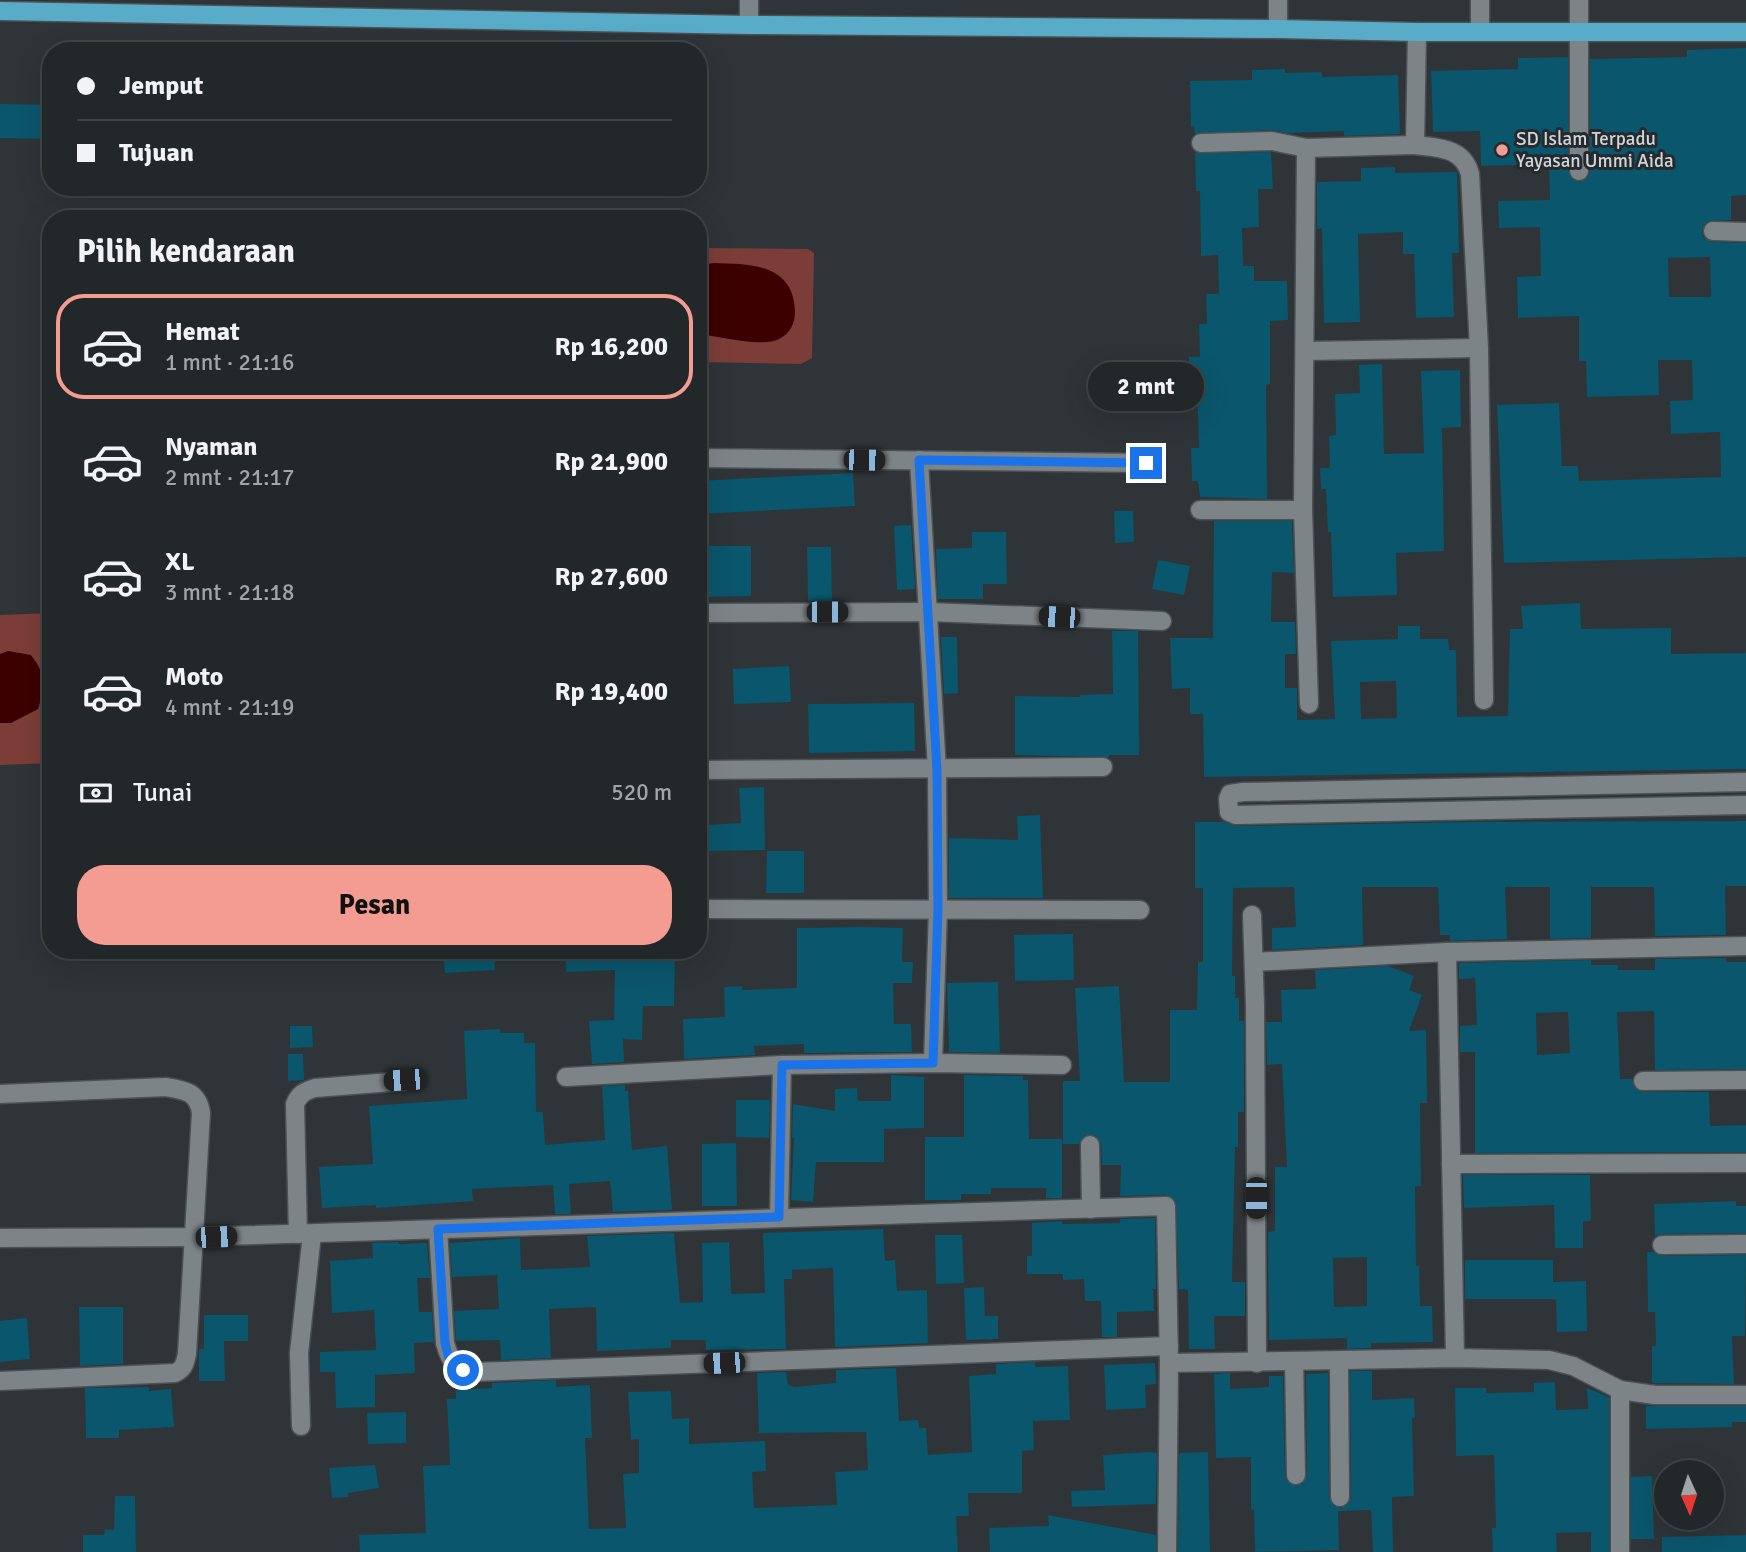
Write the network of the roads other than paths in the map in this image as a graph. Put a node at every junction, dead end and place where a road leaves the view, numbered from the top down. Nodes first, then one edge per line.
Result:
1 (749, 0) edge
2 (1278, 0) edge
3 (1480, 0) edge
4 (1579, 0) edge
5 (227, 7) edge
6 (0, 11) edge
7 (749, 25) junction
8 (1278, 29) junction
9 (1480, 31) junction
10 (1578, 31) junction
11 (1417, 32) junction
12 (1746, 33) edge
13 (1201, 143) dead end
14 (1415, 145) junction
15 (1306, 148) junction
16 (1579, 171) dead end
17 (1713, 231) dead end
18 (1746, 232) edge
19 (1479, 348) junction
20 (1305, 351) junction
21 (707, 457) edge
22 (919, 460) junction
23 (1146, 463) dead end
24 (1200, 510) dead end
25 (1303, 510) junction
26 (929, 612) junction
27 (707, 613) edge
28 (1162, 621) dead end
29 (1484, 700) dead end
30 (1310, 704) dead end
31 (1103, 766) dead end
32 (707, 770) edge
33 (937, 770) junction
34 (1746, 782) edge
35 (1512, 787) junction
36 (1746, 805) edge
37 (1511, 809) junction
38 (707, 909) edge
39 (938, 909) junction
40 (1140, 910) dead end
41 (1252, 915) dead end
42 (1746, 946) edge
43 (1447, 952) junction
44 (1254, 962) junction
45 (933, 1063) junction
46 (782, 1065) junction
47 (1062, 1065) dead end
48 (566, 1077) dead end
49 (404, 1080) dead end
50 (1746, 1080) edge
51 (1643, 1081) dead end
52 (0, 1094) edge
53 (1090, 1145) dead end
54 (1746, 1163) edge
55 (1451, 1164) junction
56 (1091, 1209) junction
57 (779, 1217) junction
58 (438, 1229) junction
59 (298, 1234) junction
60 (192, 1237) junction
61 (0, 1238) edge
62 (1746, 1244) edge
63 (1662, 1245) dead end
64 (1169, 1354) junction
65 (1455, 1358) junction
66 (1294, 1361) junction
67 (1339, 1361) junction
68 (1257, 1363) junction
69 (0, 1381) edge
70 (1620, 1390) junction
71 (1746, 1395) edge
72 (301, 1426) dead end
73 (1296, 1475) dead end
74 (1339, 1497) dead end
75 (1167, 1552) edge
76 (1620, 1552) edge

1 - 7 street
2 - 8 street
3 - 9 street
4 - 10 street
5 - 6 main road
5 - 7 main road
7 - 8 main road
8 - 11 main road
9 - 10 main road
9 - 11 main road
10 - 12 main road
10 - 16 street
11 - 14 street
13 - 15 street
14 - 15 street
14 - 19 street
15 - 20 street
17 - 18 street
19 - 20 street
19 - 29 street
20 - 25 street
21 - 22 street
22 - 23 street
22 - 26 street
24 - 25 street
25 - 30 street
26 - 27 street
26 - 28 street
26 - 33 street
31 - 33 street
32 - 33 street
33 - 39 street
34 - 35 street
35 - 37 street
35 - 37 street
36 - 37 street
38 - 39 street
39 - 40 street
39 - 45 street
41 - 44 street
42 - 43 street
43 - 44 street
43 - 55 street
44 - 68 street
45 - 46 street
45 - 47 street
46 - 48 street
46 - 57 street
49 - 59 street
50 - 51 street
52 - 60 street
53 - 56 street
54 - 55 street
55 - 65 street
56 - 57 street
56 - 64 street
57 - 58 street
58 - 59 street
58 - 64 street
59 - 60 street
59 - 72 street
60 - 61 street
60 - 69 street
62 - 63 street
64 - 68 street
64 - 75 street
65 - 67 street
65 - 70 street
66 - 67 street
66 - 68 street
66 - 73 street
67 - 74 street
70 - 71 street
70 - 76 street

